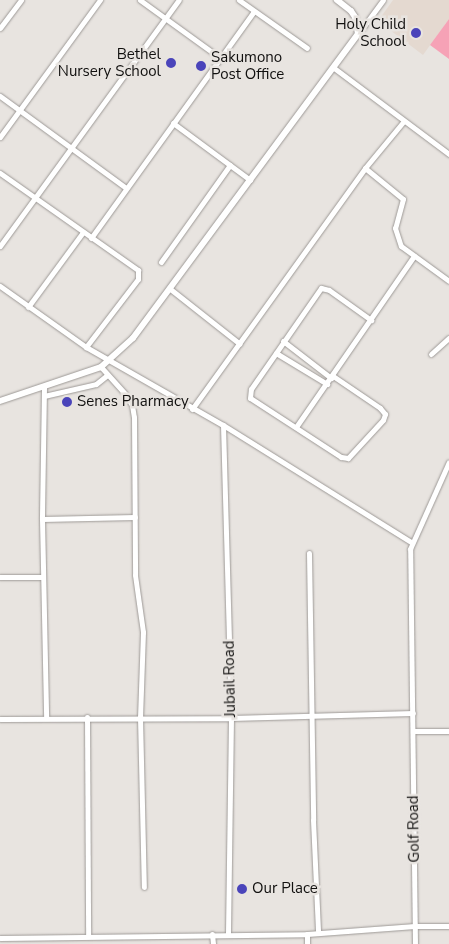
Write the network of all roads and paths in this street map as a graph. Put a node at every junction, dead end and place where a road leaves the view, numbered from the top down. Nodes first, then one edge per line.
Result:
1 (21, 0) edge
2 (100, 0) edge
3 (140, 0) edge
4 (179, 0) edge
5 (240, 0) edge
6 (337, 0) edge
7 (383, 0) edge
8 (254, 11) junction
9 (166, 18) junction
10 (0, 28) edge
11 (358, 34) junction
12 (307, 48) dead end
13 (220, 58) junction
14 (334, 68) junction
15 (0, 96) edge
16 (19, 110) junction
17 (403, 122) junction
18 (173, 124) junction
19 (0, 138) edge
20 (72, 148) junction
21 (449, 154) edge
22 (230, 165) junction
23 (365, 168) junction
24 (0, 173) edge
25 (250, 180) junction
26 (126, 188) junction
27 (36, 198) junction
28 (83, 232) junction
29 (91, 238) junction
30 (0, 246) edge
31 (414, 256) junction
32 (161, 262) dead end
33 (449, 281) edge
34 (0, 286) edge
35 (169, 288) junction
36 (28, 307) junction
37 (371, 320) junction
38 (449, 338) edge
39 (283, 341) junction
40 (240, 344) junction
41 (86, 347) junction
42 (276, 353) junction
43 (430, 354) dead end
44 (110, 360) junction
45 (101, 367) junction
46 (107, 375) junction
47 (332, 377) junction
48 (327, 384) junction
49 (44, 388) junction
50 (44, 396) junction
51 (0, 401) edge
52 (192, 409) junction
53 (223, 425) junction
54 (296, 427) junction
55 (449, 462) edge
56 (447, 473) edge
57 (135, 517) junction
58 (42, 519) junction
59 (411, 542) junction
60 (309, 553) dead end
61 (0, 577) edge
62 (44, 577) junction
63 (413, 713) junction
64 (311, 716) junction
65 (87, 717) junction
66 (140, 717) junction
67 (46, 718) junction
68 (231, 718) junction
69 (0, 719) edge
70 (449, 730) edge
71 (413, 731) junction
72 (144, 887) dead end
73 (415, 926) junction
74 (449, 926) edge
75 (318, 932) junction
76 (212, 934) junction
77 (228, 934) junction
78 (307, 934) junction
79 (88, 936) junction
80 (0, 938) edge
81 (213, 944) edge
82 (306, 944) edge
83 (415, 944) edge

1 - 10 street
2 - 16 street
3 - 9 street
4 - 9 street
5 - 8 street
6 - 11 street
7 - 11 street
8 - 12 street
8 - 13 street
9 - 13 street
9 - 20 street
11 - 14 street
13 - 18 street
14 - 17 street
14 - 25 street
15 - 16 street
16 - 19 street
16 - 20 street
17 - 21 street
17 - 23 street
18 - 22 street
18 - 26 street
20 - 26 street
20 - 27 street
22 - 25 street
22 - 32 street
23 - 31 street
23 - 40 street
24 - 27 street
25 - 35 street
26 - 29 street
27 - 28 street
27 - 30 street
28 - 29 street
28 - 36 street
29 - 41 street
31 - 33 street
31 - 37 street
34 - 36 street
35 - 40 street
35 - 44 street
36 - 41 street
37 - 39 street
37 - 47 street
38 - 43 street
39 - 42 street
39 - 47 street
40 - 52 street
41 - 44 street
42 - 48 street
42 - 54 street
44 - 45 street
44 - 52 street
45 - 46 street
45 - 49 street
46 - 50 street
46 - 57 street
47 - 48 street
47 - 54 street
48 - 54 street
49 - 50 street
49 - 51 street
50 - 58 street
52 - 53 street
53 - 59 street
53 - 68 street, Jubail Road
55 - 56 street
56 - 59 street
57 - 58 street
57 - 66 street
58 - 62 street
59 - 63 street, Golf Road
60 - 64 street
61 - 62 street
62 - 67 street
63 - 64 street
63 - 71 street, Golf Road
64 - 68 street
64 - 75 street
65 - 66 street
65 - 67 street
65 - 79 street
66 - 68 street
66 - 72 street
67 - 69 street
68 - 77 street, Jubail Road
70 - 71 street
71 - 73 street, Golf Road
73 - 74 street
73 - 75 street
73 - 83 street, Golf Road
75 - 78 street
76 - 77 street
76 - 79 street
76 - 81 street
77 - 78 street
78 - 82 street
79 - 80 street

